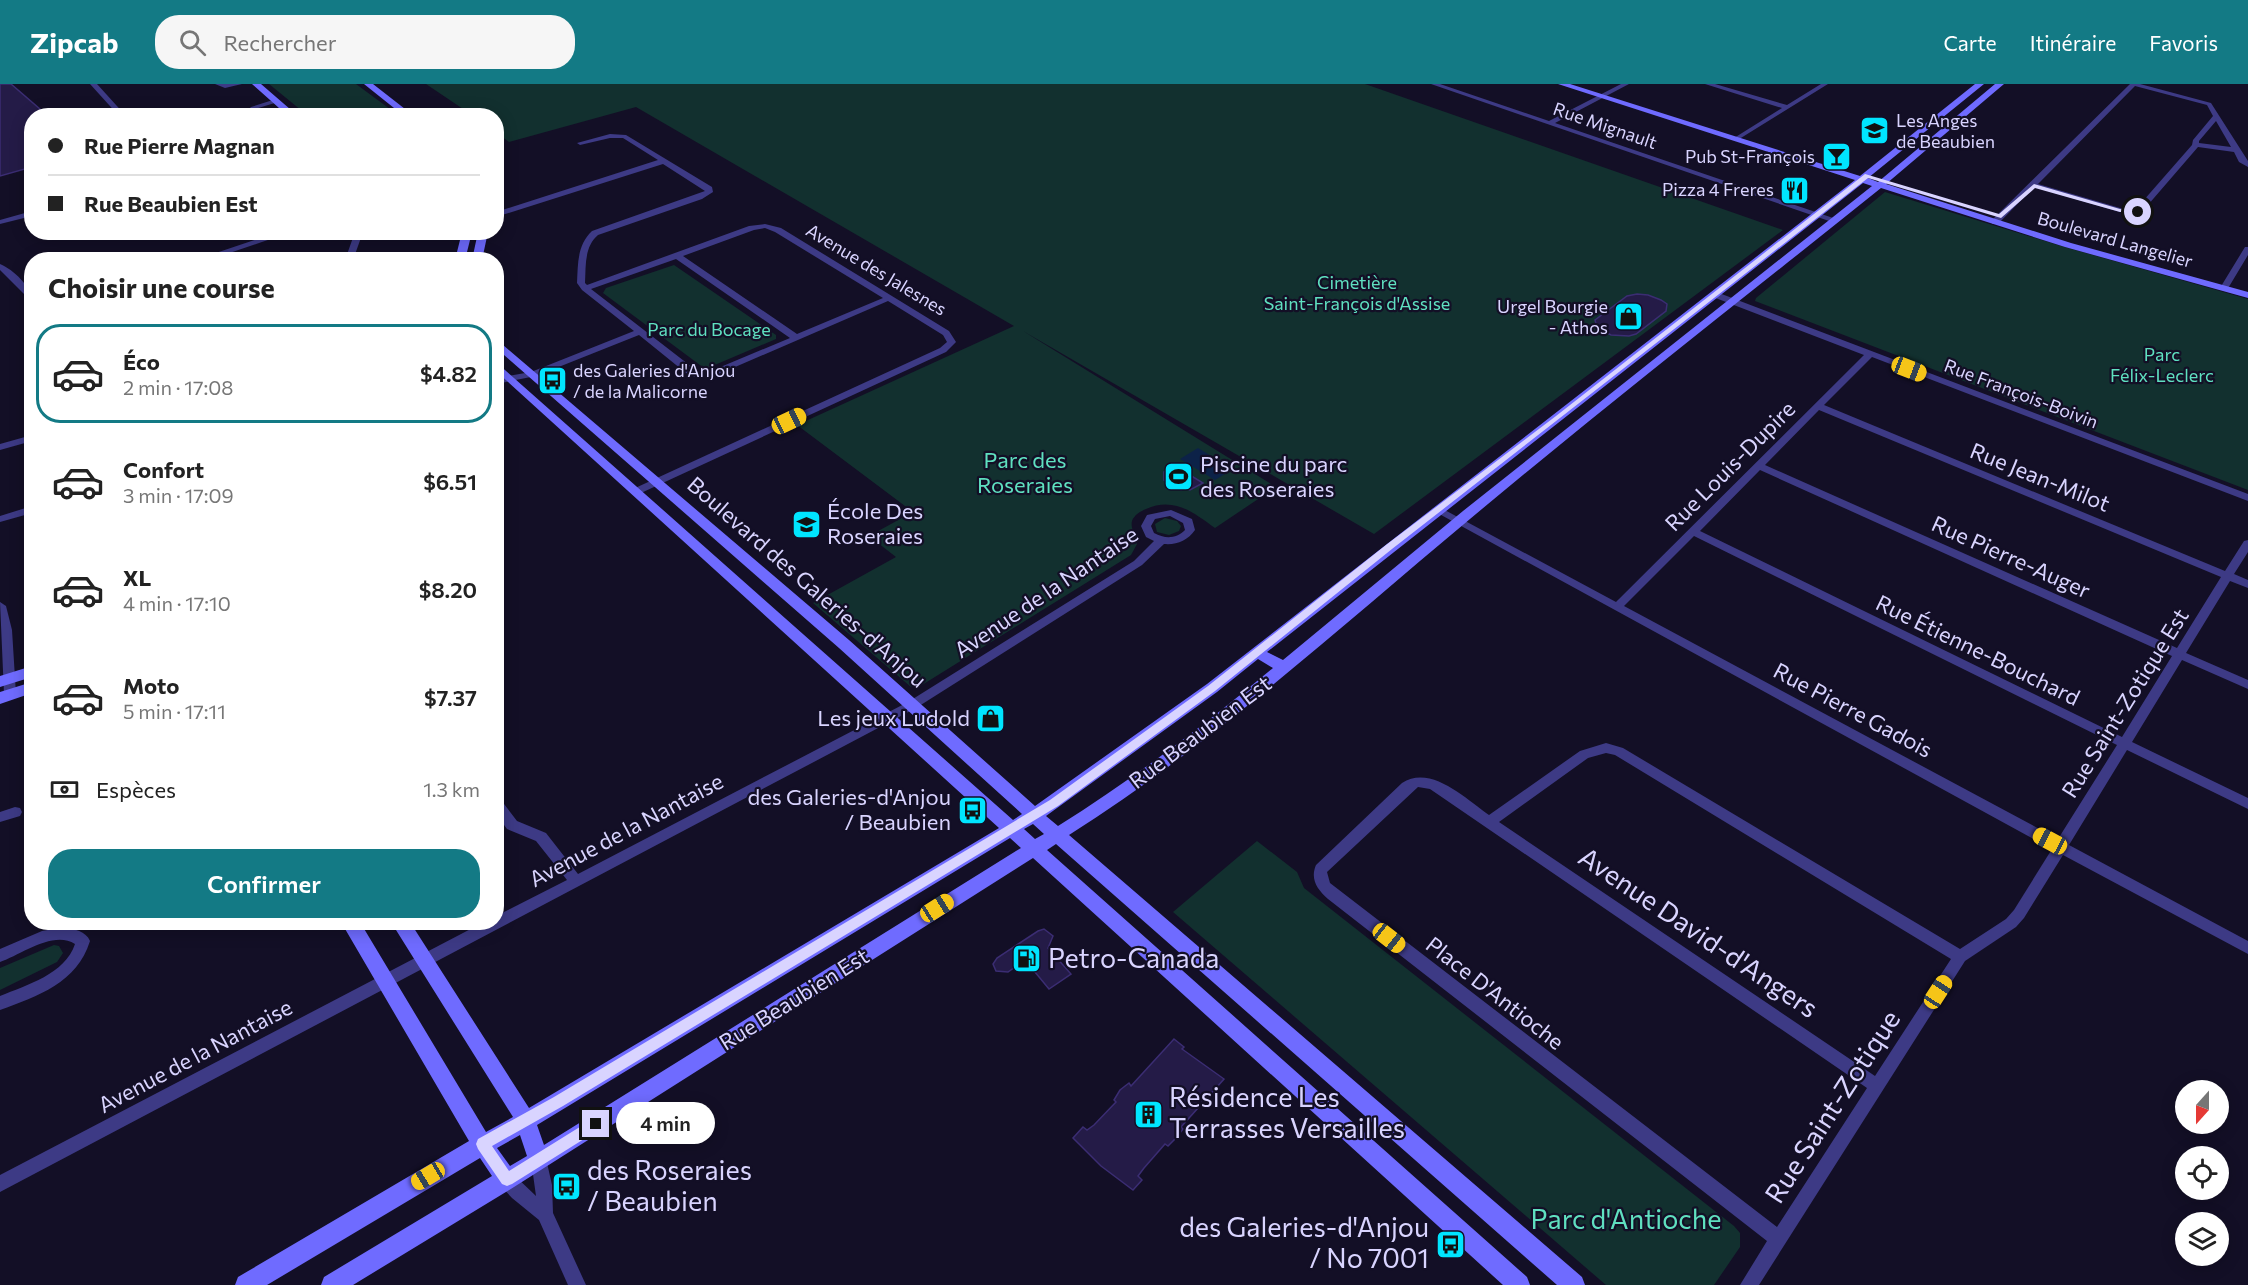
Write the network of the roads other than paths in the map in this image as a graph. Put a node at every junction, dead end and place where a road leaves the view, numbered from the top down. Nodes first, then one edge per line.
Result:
1 (93, 84) edge
2 (218, 84) edge
3 (239, 84) edge
4 (256, 84) edge
5 (368, 84) edge
6 (1434, 84) edge
7 (1562, 84) edge
8 (1580, 84) edge
9 (1626, 84) edge
10 (1708, 84) edge
11 (1825, 84) edge
12 (1980, 84) edge
13 (2000, 84) edge
14 (2134, 84) edge
15 (1605, 95) junction
16 (1966, 95) junction
17 (1983, 99) junction
18 (276, 101) junction
19 (1787, 107) junction
20 (116, 108) edge
21 (254, 108) edge
22 (285, 108) edge
23 (400, 108) edge
24 (2216, 117) junction
25 (1933, 122) junction
26 (1549, 123) junction
27 (1950, 126) junction
28 (1739, 137) junction
29 (580, 143) dead end
30 (2196, 145) junction
31 (2235, 150) junction
32 (664, 161) junction
33 (2248, 165) edge
34 (1865, 178) junction
35 (1882, 183) junction
36 (2034, 186) junction
37 (504, 212) edge
38 (1818, 214) junction
39 (24, 215) edge
40 (1998, 219) junction
41 (1835, 220) junction
42 (0, 222) edge
43 (262, 240) edge
44 (2248, 249) edge
45 (224, 252) edge
46 (677, 256) junction
47 (0, 266) edge
48 (2225, 285) junction
49 (585, 288) junction
50 (2248, 288) edge
51 (24, 290) edge
52 (1716, 295) junction
53 (2248, 295) edge
54 (890, 298) junction
55 (1734, 301) junction
56 (639, 332) junction
57 (796, 338) junction
58 (504, 349) edge
59 (1870, 354) junction
60 (504, 372) edge
61 (533, 374) junction
62 (513, 379) junction
63 (504, 380) edge
64 (1817, 406) junction
65 (24, 440) edge
66 (1527, 442) junction
67 (0, 447) edge
68 (1546, 452) junction
69 (1758, 465) junction
70 (655, 482) junction
71 (637, 491) junction
72 (2248, 498) edge
73 (1437, 510) junction
74 (24, 512) edge
75 (0, 519) edge
76 (1459, 522) junction
77 (1692, 531) junction
78 (1161, 540) dead end
79 (2248, 543) edge
80 (2228, 576) junction
81 (2248, 584) edge
82 (0, 606) edge
83 (1617, 607) junction
84 (1257, 652) junction
85 (2181, 655) junction
86 (1284, 669) junction
87 (24, 676) edge
88 (2248, 685) edge
89 (24, 687) edge
90 (5, 688) edge
91 (912, 705) junction
92 (887, 718) junction
93 (2126, 744) junction
94 (2248, 804) edge
95 (15, 812) dead end
96 (504, 814) edge
97 (1034, 815) junction
98 (0, 817) edge
99 (1489, 822) junction
100 (1010, 829) junction
101 (1057, 834) junction
102 (2061, 847) junction
103 (1033, 848) junction
104 (576, 881) junction
105 (2019, 914) joint
106 (504, 919) edge
107 (355, 930) edge
108 (405, 930) edge
109 (483, 930) edge
110 (2248, 948) edge
111 (0, 957) edge
112 (1960, 957) junction
113 (424, 961) junction
114 (385, 981) junction
115 (0, 1003) edge
116 (1877, 1086) junction
117 (525, 1120) junction
118 (482, 1144) junction
119 (539, 1160) junction
120 (507, 1180) junction
121 (0, 1184) edge
122 (545, 1214) junction
123 (1779, 1239) junction
124 (246, 1285) edge
125 (332, 1285) edge
126 (577, 1285) edge
127 (1519, 1285) edge
128 (1574, 1285) edge
129 (1749, 1285) edge

1 - 20 street
2 - 3 street
4 - 18 street
5 - 23 street
6 - 26 street, Rue Mignault
7 - 15 street, Boulevard Langelier
8 - 15 street, Boulevard Langelier
9 - 15 street
10 - 19 street
11 - 19 street
12 - 16 street, Rue Beaubien Est
13 - 17 street, Rue Beaubien Est
14 - 24 street
14 - 36 street
15 - 26 street
15 - 28 street, Boulevard Langelier
16 - 17 street
16 - 25 street, Rue Beaubien Est
17 - 27 street, Rue Beaubien Est
18 - 21 street
18 - 22 street
19 - 28 street
24 - 30 street
24 - 31 street
25 - 27 street
25 - 34 street, Rue Beaubien Est
26 - 38 street, Rue Mignault
27 - 35 street, Rue Beaubien Est
28 - 34 street, Boulevard Langelier
29 - 32 street
30 - 31 street
30 - 36 street
31 - 33 street
32 - 37 street
32 - 49 street
34 - 35 street, Boulevard Langelier
34 - 38 street, Rue Beaubien Est
35 - 40 street, Boulevard Langelier
35 - 41 street, Rue Beaubien Est
36 - 40 street
38 - 41 street, Rue Mignault
38 - 52 street, Rue Beaubien Est
39 - 42 street
40 - 48 street, Boulevard Langelier
41 - 55 street, Rue Beaubien Est
43 - 45 street
44 - 48 street
46 - 49 street, Avenue des Jalesnes
46 - 54 street, Avenue des Jalesnes
46 - 57 street
47 - 51 street
48 - 50 street, Boulevard Langelier
48 - 53 street, Boulevard Langelier
49 - 56 street
52 - 55 street, Rue François-Boivin
52 - 66 street, Rue Beaubien Est
54 - 57 street
54 - 70 street, Avenue des Jalesnes
55 - 59 street, Rue François-Boivin
55 - 68 street, Rue Beaubien Est
56 - 57 street
56 - 61 street
58 - 61 street, Boulevard des Galeries-d'Anjou
59 - 64 street, Rue Louis-Dupire
59 - 72 street, Rue François-Boivin
60 - 62 street, Boulevard des Galeries-d'Anjou
61 - 62 street
61 - 70 street, Boulevard des Galeries-d'Anjou
62 - 63 street
62 - 71 street, Boulevard des Galeries-d'Anjou
64 - 69 street, Rue Louis-Dupire
64 - 80 street, Rue Jean-Milot
65 - 67 street
66 - 68 street
66 - 73 street, Rue Beaubien Est
68 - 76 street, Rue Beaubien Est
69 - 77 street, Rue Louis-Dupire
69 - 85 street, Rue Pierre-Auger
70 - 71 street, Avenue des Jalesnes
70 - 91 street, Boulevard des Galeries-d'Anjou
71 - 92 street, Boulevard des Galeries-d'Anjou
73 - 76 street, Rue Pierre Gadois
73 - 84 street, Rue Beaubien Est
74 - 75 street
76 - 83 street, Rue Pierre Gadois
76 - 86 street, Rue Beaubien Est
77 - 83 street, Rue Louis-Dupire
77 - 93 street, Rue Étienne-Bouchard
78 - 91 street, Avenue de la Nantaise
79 - 80 street, Rue Saint-Zotique Est
80 - 81 street, Rue Jean-Milot
80 - 85 street, Rue Saint-Zotique Est
82 - 90 street
83 - 102 street, Rue Pierre Gadois
84 - 86 street
84 - 97 street, Rue Beaubien Est
85 - 88 street, Rue Pierre-Auger
85 - 93 street, Rue Saint-Zotique Est
86 - 101 street, Rue Beaubien Est
87 - 90 street
89 - 90 street
91 - 92 street, Avenue de la Nantaise
91 - 97 street, Boulevard des Galeries-d'Anjou
92 - 100 street, Boulevard des Galeries-d'Anjou
92 - 104 street, Avenue de la Nantaise
93 - 94 street, Rue Étienne-Bouchard
93 - 102 street, Rue Saint-Zotique Est
95 - 98 street
96 - 104 street
97 - 100 street, Rue Beaubien Est
97 - 101 street, Boulevard des Galeries-d'Anjou
99 - 112 street
99 - 116 street, Avenue David-d'Angers
99 - 123 street, Place D'Antioche
100 - 103 street, Boulevard des Galeries-d'Anjou
100 - 117 street, Rue Beaubien Est
101 - 103 street, Rue Beaubien Est
101 - 128 street, Boulevard des Galeries-d'Anjou
102 - 105 street, Rue Saint-Zotique Est
102 - 110 street, Rue Pierre Gadois
103 - 119 street, Rue Beaubien Est
103 - 127 street, Boulevard des Galeries-d'Anjou
104 - 106 street, Avenue de la Nantaise
105 - 112 street, Rue Saint-Zotique
107 - 114 street
108 - 113 street
109 - 113 street, Avenue de la Nantaise
111 - 115 street
112 - 116 street, Rue Saint-Zotique
113 - 114 street, Avenue de la Nantaise
113 - 117 street
114 - 118 street
114 - 121 street, Avenue de la Nantaise
116 - 123 street, Rue Saint-Zotique
117 - 118 street, Rue Beaubien Est
117 - 119 street
118 - 120 street
118 - 124 street, Rue Beaubien Est
119 - 120 street, Rue Beaubien Est
119 - 122 street
120 - 122 street
120 - 125 street, Rue Beaubien Est
122 - 126 street
123 - 129 street, Rue Saint-Zotique

